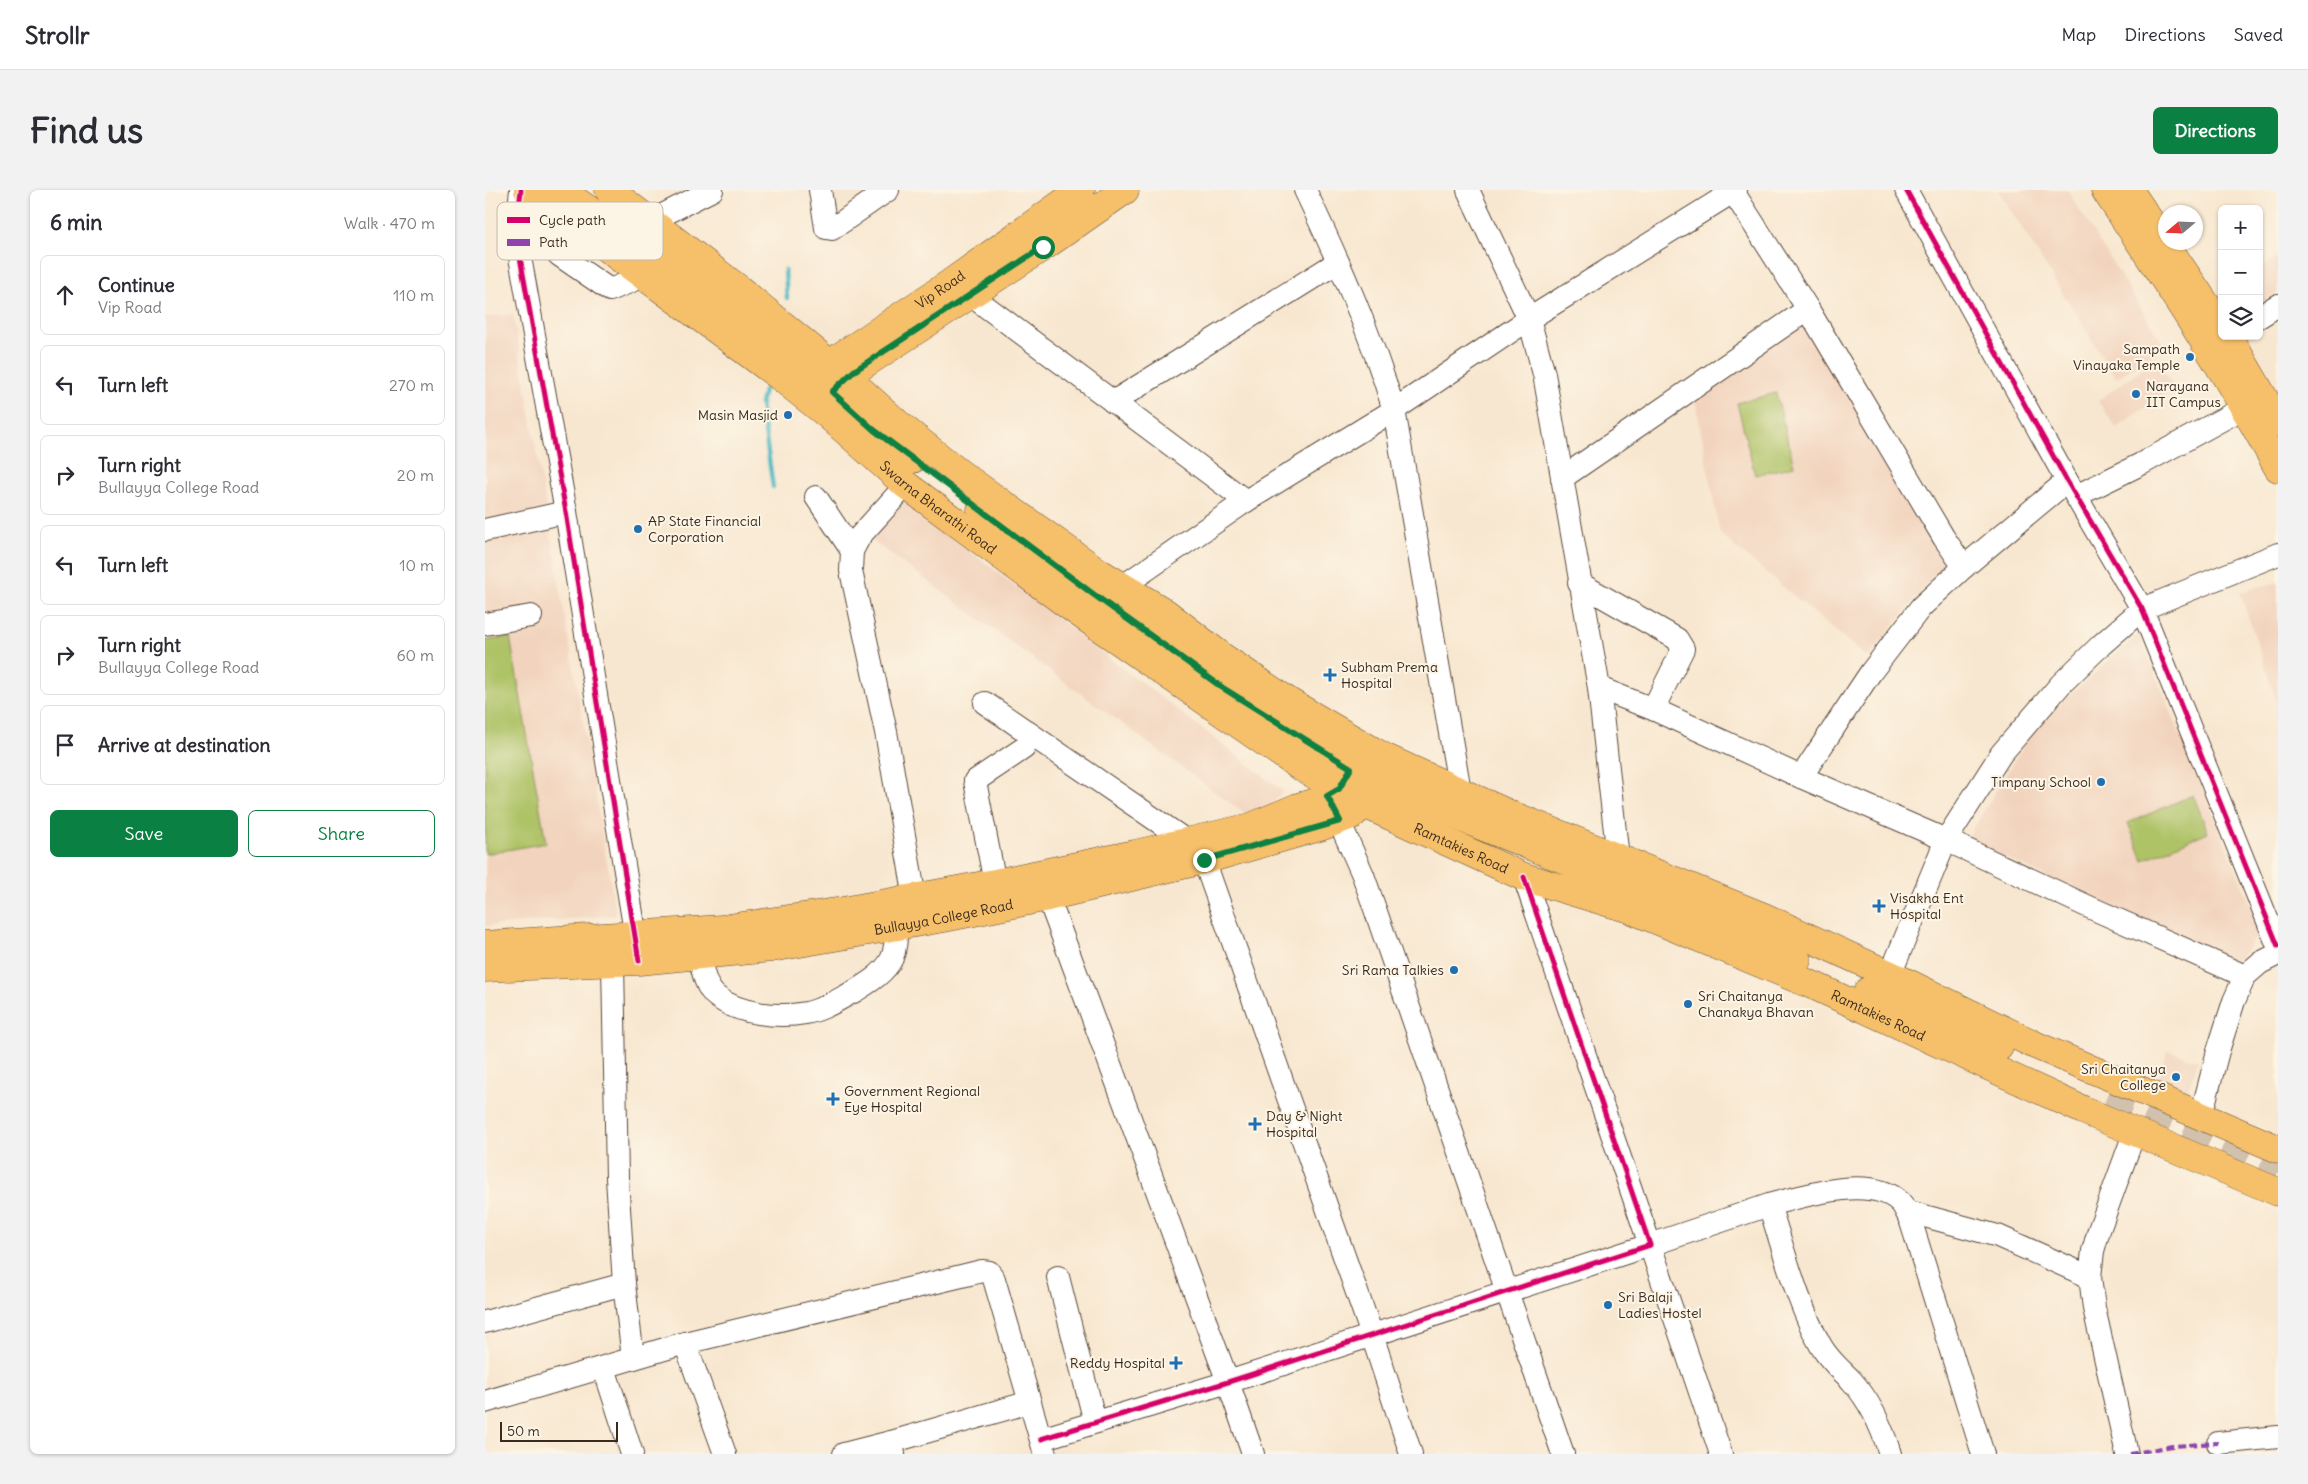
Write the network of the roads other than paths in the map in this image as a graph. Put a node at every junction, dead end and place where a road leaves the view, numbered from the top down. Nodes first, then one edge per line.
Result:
1 (528, 190) edge
2 (609, 190) edge
3 (712, 190) edge
4 (820, 190) edge
5 (888, 190) edge
6 (1125, 190) edge
7 (1305, 190) edge
8 (1469, 190) edge
9 (1906, 190) edge
10 (2105, 190) edge
11 (2129, 190) edge
12 (1734, 191) edge
13 (1074, 192) edge
14 (559, 202) edge
15 (625, 202) edge
16 (663, 215) edge
17 (663, 232) edge
18 (521, 260) edge
19 (626, 260) edge
20 (659, 260) edge
21 (1338, 262) junction
22 (969, 294) junction
23 (2278, 305) edge
24 (1808, 309) junction
25 (2263, 314) edge
26 (1529, 319) junction
27 (2218, 321) edge
28 (2230, 340) edge
29 (825, 386) junction
30 (1113, 402) junction
31 (2245, 407) junction
32 (1394, 410) junction
33 (2278, 422) edge
34 (2278, 468) edge
35 (1561, 478) junction
36 (906, 485) junction
37 (2071, 488) junction
38 (816, 497) dead end
39 (1246, 501) junction
40 (567, 512) junction
41 (485, 530) edge
42 (852, 551) junction
43 (2278, 554) edge
44 (1964, 566) junction
45 (1579, 583) junction
46 (1123, 586) junction
47 (2143, 610) junction
48 (531, 616) dead end
49 (485, 624) edge
50 (1599, 688) junction
51 (985, 703) dead end
52 (1653, 709) junction
53 (1025, 748) dead end
54 (1801, 777) junction
55 (1339, 784) junction
56 (1460, 790) junction
57 (1371, 793) junction
58 (1340, 821) junction
59 (1946, 840) junction
60 (1196, 851) junction
61 (1618, 858) junction
62 (1524, 877) junction
63 (995, 883) junction
64 (1048, 897) junction
65 (915, 898) junction
66 (895, 928) junction
67 (485, 945) edge
68 (2278, 946) edge
69 (629, 953) junction
70 (2278, 954) edge
71 (699, 955) junction
72 (485, 968) edge
73 (1890, 975) junction
74 (2245, 976) junction
75 (2076, 1083) junction
76 (2105, 1096) tunnel mouth
77 (2201, 1116) junction
78 (2135, 1132) junction
79 (2278, 1149) edge
80 (2278, 1192) edge
81 (1769, 1205) junction
82 (1906, 1211) junction
83 (1650, 1245) junction
84 (1058, 1277) dead end
85 (2091, 1277) junction
86 (624, 1284) junction
87 (1509, 1292) junction
88 (485, 1322) edge
89 (1372, 1335) junction
90 (685, 1343) junction
91 (633, 1358) junction
92 (604, 1368) junction
93 (1228, 1382) junction
94 (485, 1402) edge
95 (1030, 1402) junction
96 (1095, 1422) junction
97 (2278, 1437) edge
98 (2218, 1443) dead end
99 (1043, 1446) edge
100 (893, 1448) edge
101 (632, 1454) edge
102 (725, 1454) edge
103 (844, 1454) edge
104 (1253, 1454) edge
105 (1411, 1454) edge
106 (1563, 1454) edge
107 (1721, 1454) edge
108 (1891, 1454) edge
109 (1983, 1454) edge
110 (2127, 1454) edge

1 - 14 main road, Swarna Bharathi Road
2 - 15 main road
3 - 16 street
4 - 5 street
6 - 22 main road, Vip Road
7 - 21 street
8 - 26 street
9 - 37 street
10 - 31 main road
11 - 27 main road
12 - 24 street
12 - 26 street
13 - 29 main road, Vip Road
17 - 29 main road
18 - 40 street
19 - 29 main road, Swarna Bharathi Road
20 - 29 main road
21 - 30 street
21 - 32 street
22 - 29 main road, Vip Road
22 - 30 street
23 - 25 street
24 - 35 street
24 - 44 street
26 - 32 street
26 - 35 street
28 - 33 main road
29 - 36 main road, Swarna Bharathi Road
29 - 46 main road
29 - 55 main road
30 - 39 street
31 - 34 main road
31 - 37 street
32 - 39 street
32 - 56 street
35 - 45 street
36 - 42 street
36 - 55 main road, Swarna Bharathi Road
37 - 44 street
37 - 47 street
38 - 42 street
39 - 46 street
40 - 41 street
40 - 69 street
42 - 65 street
43 - 47 street
44 - 54 street
45 - 50 street
45 - 52 street
46 - 56 main road
47 - 59 street
47 - 68 street
48 - 49 street
50 - 52 street
50 - 61 street
51 - 60 street
52 - 54 street
53 - 63 street
54 - 59 street
55 - 57 main road, Swarna Bharathi Road
55 - 58 street
55 - 60 main road, Bullayya College Road
56 - 61 main road
57 - 58 main road, Bullayya College Road
57 - 62 main road, Ramtakies Road
57 - 75 main road
58 - 60 main road, Bullayya College Road
58 - 87 street
59 - 73 street
59 - 74 street
60 - 63 main road, Bullayya College Road
60 - 64 main road, Bullayya College Road
60 - 89 street
61 - 73 main road
62 - 75 main road, Ramtakies Road
62 - 83 street
63 - 65 main road, Bullayya College Road
64 - 66 main road, Bullayya College Road
64 - 93 street
65 - 69 main road, Bullayya College Road
66 - 71 main road, Bullayya College Road
66 - 71 street
67 - 69 main road, Bullayya College Road
69 - 71 main road, Bullayya College Road
69 - 72 main road, Bullayya College Road
69 - 86 street
70 - 74 street
73 - 75 main road
74 - 77 street
75 - 76 main road
75 - 77 main road
75 - 78 main road, Ramtakies Road
77 - 79 main road
78 - 80 main road, Ramtakies Road
78 - 85 street
81 - 82 street
81 - 83 street
81 - 108 street
82 - 85 street
82 - 109 street
83 - 87 street
83 - 107 street
84 - 96 street
85 - 110 street
86 - 88 street
86 - 91 street
87 - 89 street
87 - 106 street
89 - 93 street
89 - 105 street
90 - 91 street
90 - 95 street
90 - 102 street
91 - 92 street
92 - 94 street
92 - 101 street
93 - 96 street
93 - 104 street
95 - 99 street
95 - 100 street
96 - 99 street
97 - 98 street
100 - 103 street

